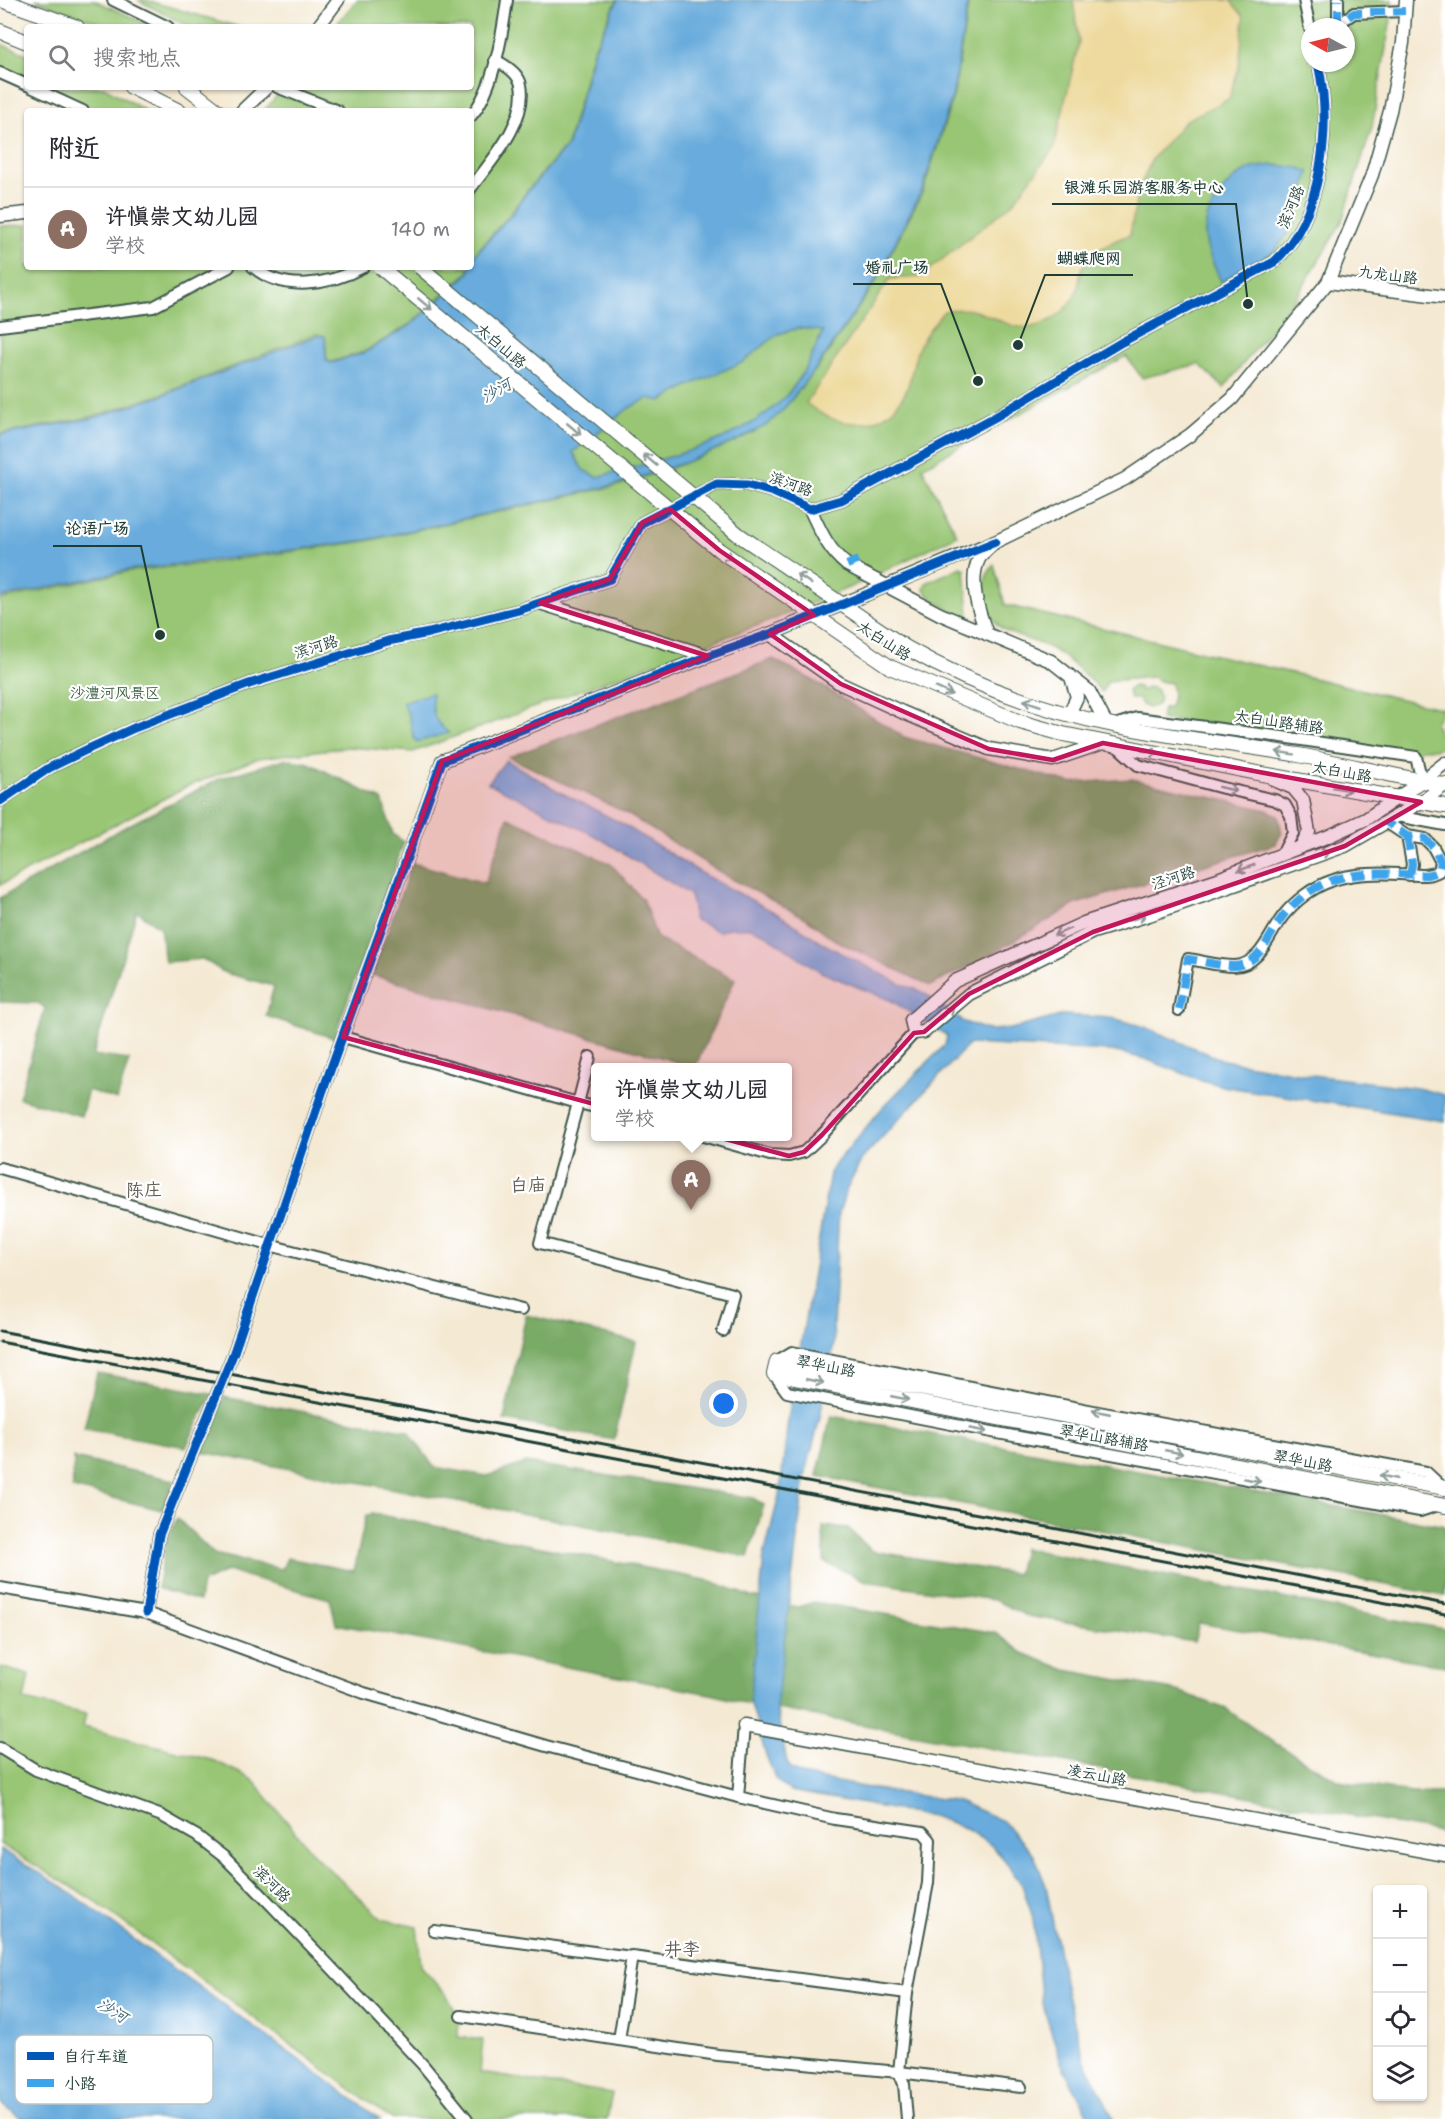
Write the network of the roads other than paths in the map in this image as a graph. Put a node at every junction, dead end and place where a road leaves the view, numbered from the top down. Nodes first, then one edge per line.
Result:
1 (1, 0) edge
2 (113, 0) edge
3 (338, 0) edge
4 (507, 0) edge
5 (1304, 0) edge
6 (1338, 0) edge
7 (1406, 5) edge
8 (1308, 18) edge
9 (1335, 18) edge
10 (1346, 18) edge
11 (69, 24) edge
12 (162, 24) edge
13 (321, 24) edge
14 (0, 31) edge
15 (24, 41) edge
16 (495, 60) junction
17 (1319, 72) edge
18 (0, 73) edge
19 (24, 84) edge
20 (38, 90) edge
21 (137, 90) edge
22 (192, 90) edge
23 (264, 90) edge
24 (285, 90) edge
25 (76, 108) edge
26 (172, 108) edge
27 (214, 108) edge
28 (245, 108) edge
29 (333, 108) edge
30 (474, 113) edge
31 (474, 184) edge
32 (24, 213) edge
33 (0, 216) edge
34 (223, 270) edge
35 (257, 270) edge
36 (355, 270) edge
37 (384, 270) edge
38 (424, 270) edge
39 (1328, 282) junction
40 (1445, 297) edge
41 (0, 326) edge
42 (810, 509) junction
43 (995, 542) junction
44 (888, 586) junction
45 (540, 603) junction
46 (770, 634) junction
47 (987, 634) junction
48 (708, 656) junction
49 (1071, 677) junction
50 (1069, 714) junction
51 (1110, 724) junction
52 (1110, 745) junction
53 (442, 760) joint
54 (1445, 763) edge
55 (1262, 774) junction
56 (1422, 782) junction
57 (1445, 785) edge
58 (1396, 798) junction
59 (0, 801) edge
60 (1421, 802) junction
61 (1445, 806) edge
62 (1392, 819) junction
63 (1445, 825) edge
64 (1407, 836) junction
65 (1302, 845) junction
66 (1282, 854) junction
67 (1410, 875) junction
68 (1179, 1010) dead end
69 (919, 1032) junction
70 (343, 1037) junction
71 (590, 1057) dead end
72 (578, 1103) junction
73 (591, 1106) edge
74 (718, 1141) edge
75 (0, 1168) edge
76 (269, 1245) junction
77 (521, 1310) dead end
78 (723, 1331) dead end
79 (784, 1365) junction
80 (847, 1374) junction
81 (1443, 1487) edge
82 (1442, 1505) edge
83 (0, 1588) edge
84 (146, 1613) junction
85 (746, 1726) joint
86 (0, 1748) edge
87 (738, 1797) junction
88 (1445, 1855) edge
89 (434, 1931) dead end
90 (632, 1956) junction
91 (907, 1993) junction
92 (461, 2016) dead end
93 (619, 2040) junction
94 (899, 2072) junction
95 (1021, 2087) dead end
96 (467, 2119) edge
97 (907, 2119) edge

1 - 11 main road
2 - 12 street
3 - 13 street
4 - 16 street
5 - 8 street
6 - 9 street
7 - 10 street
7 - 39 street
14 - 15 main road
16 - 30 street
16 - 31 street
17 - 42 street, 滨河路
18 - 19 street
20 - 25 street
21 - 26 main road
22 - 27 main road
23 - 28 street
24 - 29 street
32 - 33 street
34 - 41 street
35 - 36 street
37 -> 52 main road, 太白山路, bridge
50 -> 38 main road, 太白山路, bridge
39 - 40 street, 九龙山路
39 - 43 street
42 - 44 street
42 - 45 street, 滨河路
43 - 44 street
43 - 47 street
44 - 46 street
44 - 47 street
45 - 48 street
45 - 59 street, 滨河路
46 - 48 street
46 - 52 street
47 - 49 street
48 - 53 street
49 - 50 street
49 - 51 street
50 - 51 main road, 太白山路
56 -> 51 main road, 太白山路
51 - 56 street, 太白山路辅路
52 -> 55 main road, 太白山路
52 -> 66 street
53 - 70 street
54 - 56 street, 泾河路
55 -> 58 main road, 太白山路
55 - 65 street
56 - 57 main road, 太白山路
56 - 58 street, 泾河路
57 - 60 street, 泾河路
58 - 60 main road, 太白山路
58 - 65 street, 泾河路
60 - 61 main road, 太白山路
60 - 62 street, 泾河路
62 - 63 street
62 - 64 street
69 -> 62 street, 泾河路
64 - 67 street
64 - 67 street
65 - 66 street, 泾河路
66 -> 69 street, 泾河路
67 - 68 street
69 - 74 street
70 - 72 street
70 - 76 street
71 - 72 street
72 - 73 street
72 - 78 street
75 - 76 street
76 - 77 street
76 - 84 street
79 - 80 main road, 翠华山路
79 - 80 street
79 -> 82 street, 翠华山路辅路
81 -> 80 main road, 翠华山路
80 -> 82 main road, 翠华山路
83 - 84 street
84 - 87 street
85 - 87 street
85 - 88 street, 凌云山路
86 - 96 street, 滨河路
87 - 91 street
89 - 90 street
90 - 91 street
90 - 93 street
91 - 94 street
92 - 93 street
93 - 94 street
94 - 95 street
94 - 97 street

